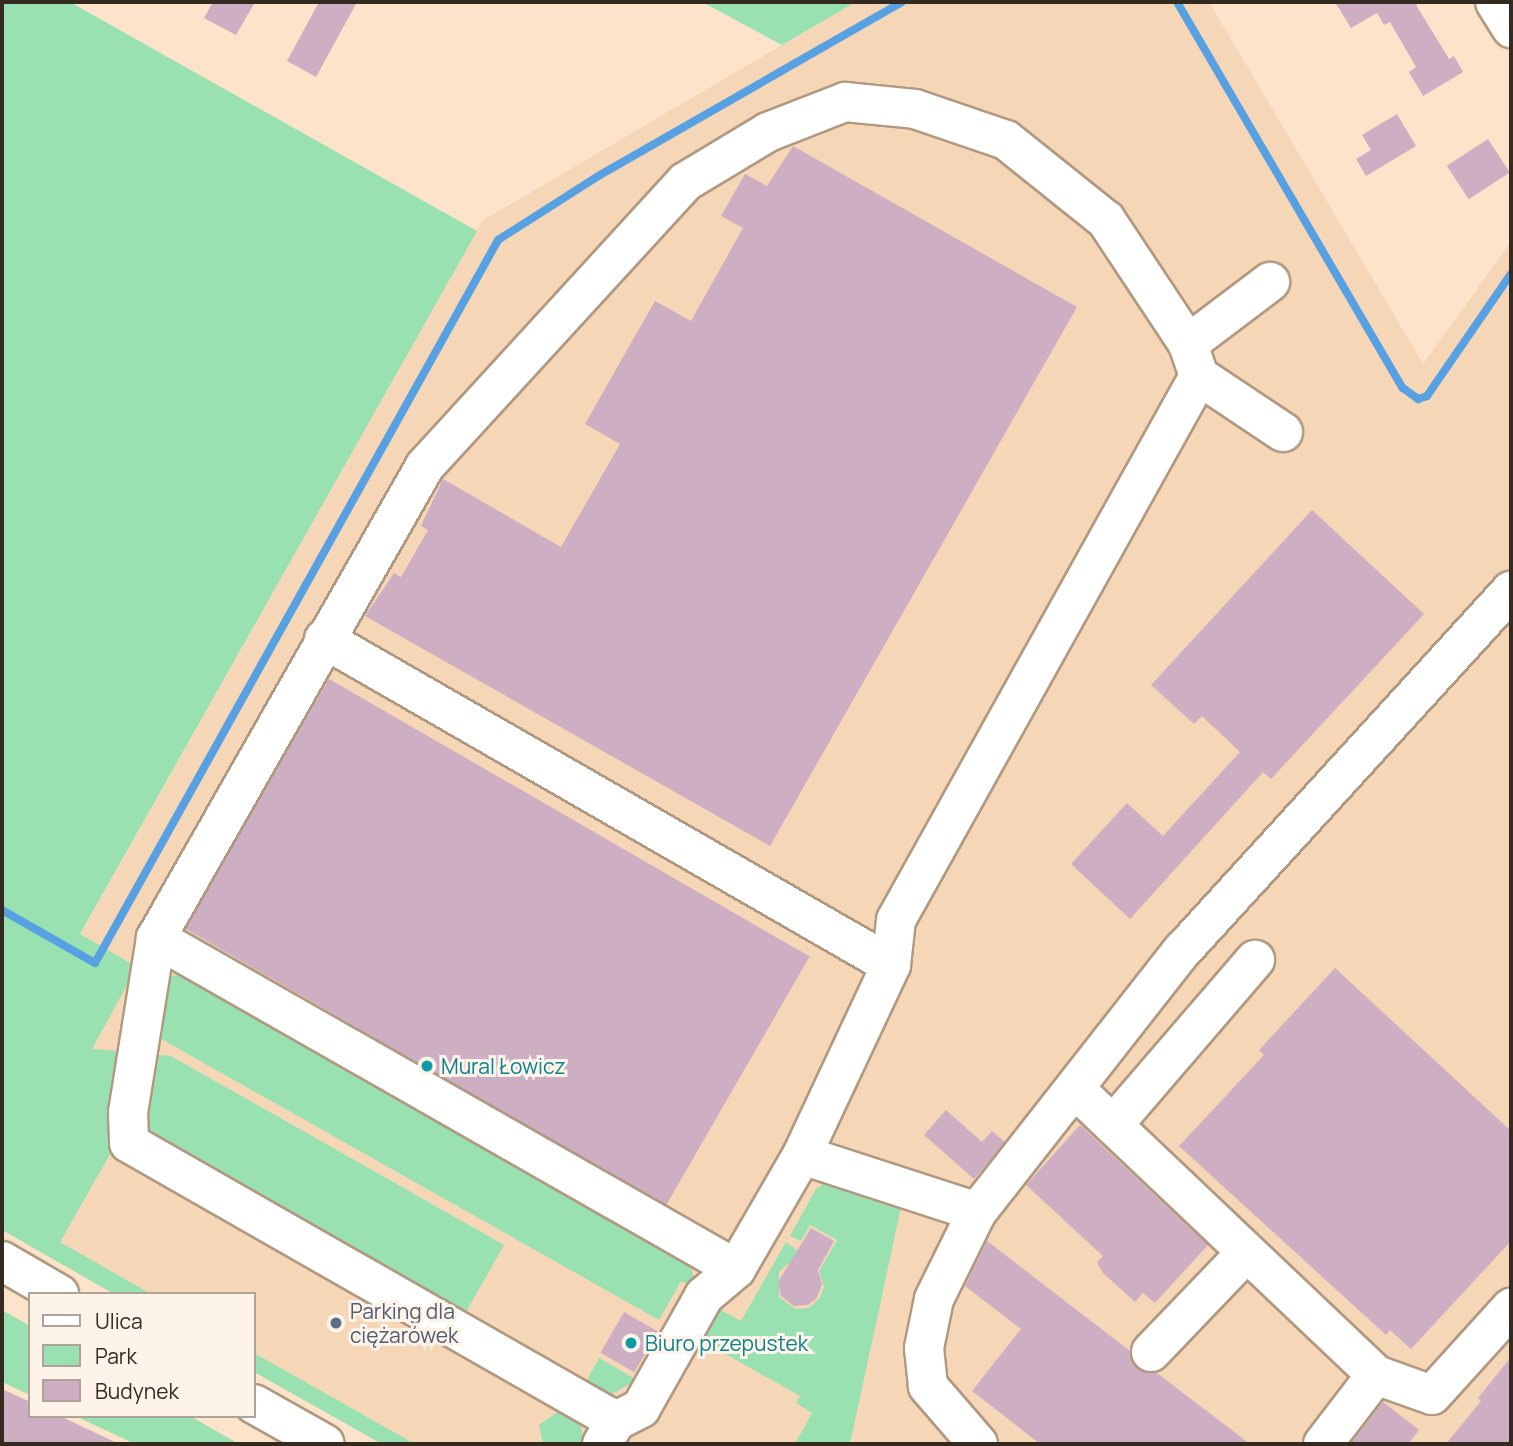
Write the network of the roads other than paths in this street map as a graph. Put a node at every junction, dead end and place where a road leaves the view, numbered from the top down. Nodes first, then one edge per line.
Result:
1 (1495, 2) edge
2 (1511, 28) edge
3 (1270, 282) dead end
4 (1194, 360) junction
5 (1283, 432) dead end
6 (1511, 592) edge
7 (324, 639) junction
8 (156, 938) junction
9 (1255, 960) dead end
10 (891, 965) junction
11 (1075, 1089) junction
12 (1113, 1125) junction
13 (802, 1155) junction
14 (977, 1212) junction
15 (1245, 1254) junction
16 (2, 1261) edge
17 (736, 1269) junction
18 (56, 1292) edge
19 (1511, 1308) edge
20 (1150, 1352) dead end
21 (1376, 1375) junction
22 (256, 1405) edge
23 (609, 1433) edge
24 (325, 1444) edge
25 (978, 1444) edge
26 (1322, 1444) edge

1 - 2 street
3 - 4 street
4 - 5 street
4 - 7 street
4 - 10 street
6 - 11 street
7 - 8 street
7 - 10 street
8 - 17 street
8 - 23 street
9 - 12 street
10 - 13 street
11 - 12 street
11 - 14 street
12 - 15 street
13 - 14 street
13 - 17 street
14 - 25 street
15 - 20 street
15 - 21 street
16 - 18 street
17 - 23 street
19 - 21 street
21 - 26 street
22 - 24 street

